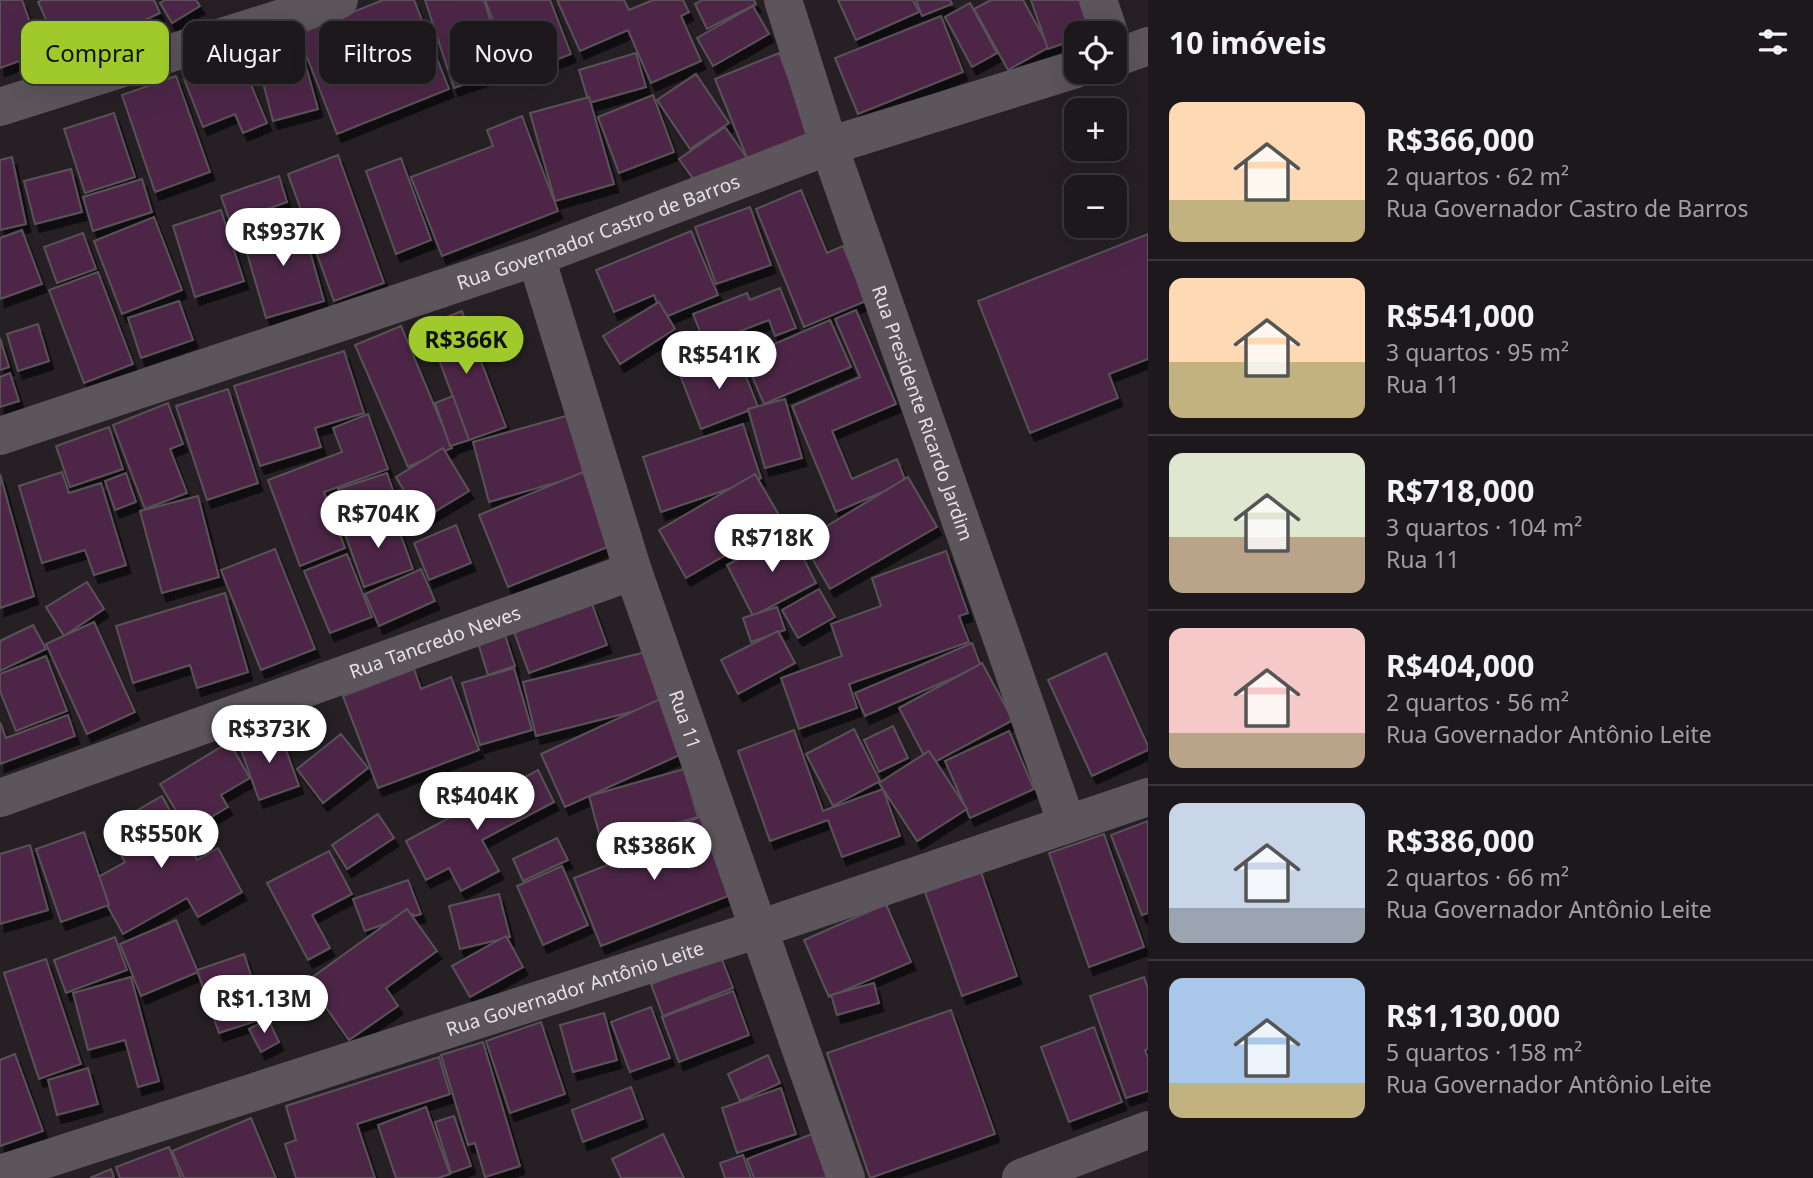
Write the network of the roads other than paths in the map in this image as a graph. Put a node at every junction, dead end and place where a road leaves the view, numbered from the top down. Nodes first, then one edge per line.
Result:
1 (339, 0) edge
2 (783, 0) edge
3 (1098, 0) edge
4 (1108, 21) edge
5 (1064, 73) edge
6 (0, 107) edge
7 (829, 146) junction
8 (536, 257) junction
9 (0, 436) edge
10 (633, 571) junction
11 (1148, 797) edge
12 (0, 799) edge
13 (1067, 824) junction
14 (759, 929) junction
15 (1148, 1130) edge
16 (0, 1174) edge
17 (846, 1178) edge
18 (1021, 1178) edge

1 - 6 street
2 - 7 street, Rua Presidente Ricardo Jardim
3 - 4 street
5 - 7 street, Rua Governador Castro de Barros
7 - 8 street, Rua Governador Castro de Barros
7 - 13 street, Rua Presidente Ricardo Jardim
8 - 9 street, Rua Governador Castro de Barros
8 - 10 street, Rua 11
10 - 12 street, Rua Tancredo Neves
10 - 14 street, Rua 11
11 - 13 street, Rua Governador Antônio Leite
13 - 14 street, Rua Governador Antônio Leite
14 - 16 street, Rua Governador Antônio Leite
14 - 17 street, Rua 11
15 - 18 street

